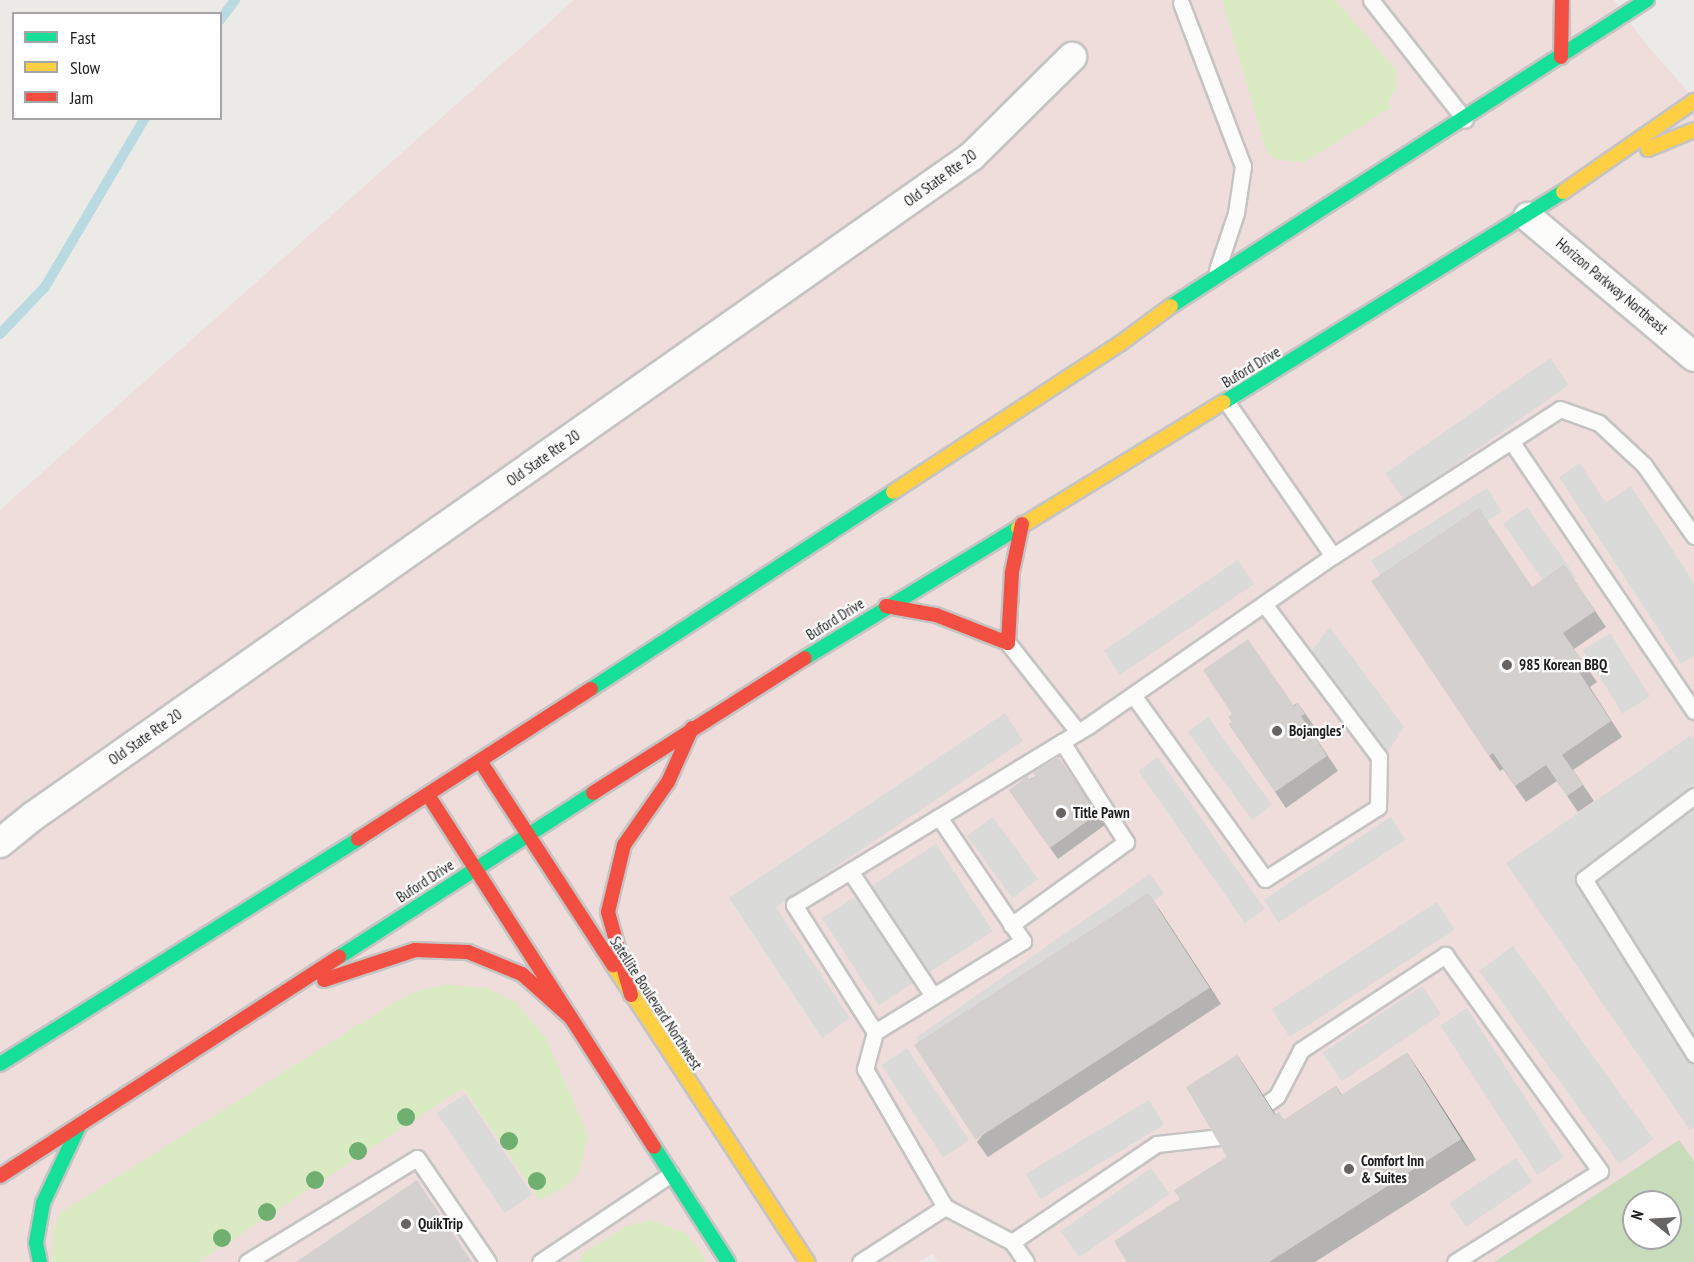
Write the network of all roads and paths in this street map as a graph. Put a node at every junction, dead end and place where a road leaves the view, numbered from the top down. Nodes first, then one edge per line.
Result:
1 (1371, 0) edge
2 (1562, 0) edge
3 (1647, 0) edge
4 (1180, 1) edge
5 (1072, 57) dead end
6 (1561, 57) junction
7 (1694, 101) edge
8 (1465, 120) junction
9 (1694, 130) edge
10 (1591, 173) junction
11 (1528, 217) junction
12 (1215, 277) junction
13 (1694, 357) edge
14 (1226, 401) junction
15 (1511, 441) junction
16 (1022, 524) junction
17 (1694, 536) edge
18 (1333, 556) junction
19 (1264, 604) junction
20 (886, 606) junction
21 (1008, 643) junction
22 (1132, 695) junction
23 (1692, 702) edge
24 (692, 728) junction
25 (1078, 732) junction
26 (1062, 742) junction
27 (480, 761) junction
28 (428, 795) junction
29 (1694, 796) edge
30 (939, 817) junction
31 (526, 835) junction
32 (0, 843) edge
33 (474, 869) junction
34 (850, 871) junction
35 (1011, 925) junction
36 (279, 995) junction
37 (632, 995) junction
38 (933, 996) junction
39 (571, 1018) junction
40 (875, 1032) junction
41 (1694, 1054) edge
42 (0, 1064) edge
43 (80, 1124) junction
44 (671, 1174) junction
45 (0, 1176) edge
46 (945, 1207) junction
47 (1012, 1242) junction
48 (40, 1262) edge
49 (247, 1262) edge
50 (488, 1262) edge
51 (540, 1262) edge
52 (728, 1262) edge
53 (807, 1262) edge
54 (860, 1262) edge
55 (1026, 1262) edge
56 (1455, 1262) edge

1 - 8 lane
2 - 6 main road
3 - 6 main road
4 - 12 lane
5 - 32 street, Old State Rte 20
6 - 8 main road
7 - 10 main road, Buford Drive
8 - 12 main road
9 - 10 main road
10 - 11 main road, Buford Drive
11 - 13 street, Horizon Parkway Northeast
11 - 14 main road, Buford Drive
12 - 27 main road
14 - 16 main road, Buford Drive
14 - 18 lane
15 - 17 lane
15 - 18 lane
15 - 23 lane
16 - 20 main road, Buford Drive
16 - 21 main road
18 - 19 lane
19 - 22 lane
19 - 22 lane
20 - 21 main road
20 - 24 main road, Buford Drive
21 - 25 lane
22 - 25 lane
24 - 31 main road, Buford Drive
24 - 37 main road
25 - 26 lane
26 - 30 lane
26 - 35 lane
27 - 28 main road
27 - 31 main road, Satellite Boulevard Northwest
28 - 33 main road
28 - 42 main road
29 - 41 lane
30 - 34 lane
30 - 35 lane
31 - 33 main road, Buford Drive
31 - 37 main road, Satellite Boulevard Northwest
33 - 36 main road, Buford Drive
33 - 39 main road
34 - 38 lane
34 - 40 lane
35 - 38 lane
36 - 39 main road
36 - 43 main road, Buford Drive
37 - 53 main road, Satellite Boulevard Northwest
38 - 40 lane
39 - 44 main road
40 - 46 lane
43 - 45 main road, Buford Drive
43 - 48 main road
44 - 51 lane
44 - 52 main road
46 - 47 lane
46 - 54 lane
47 - 55 lane
47 - 56 lane
49 - 50 lane

